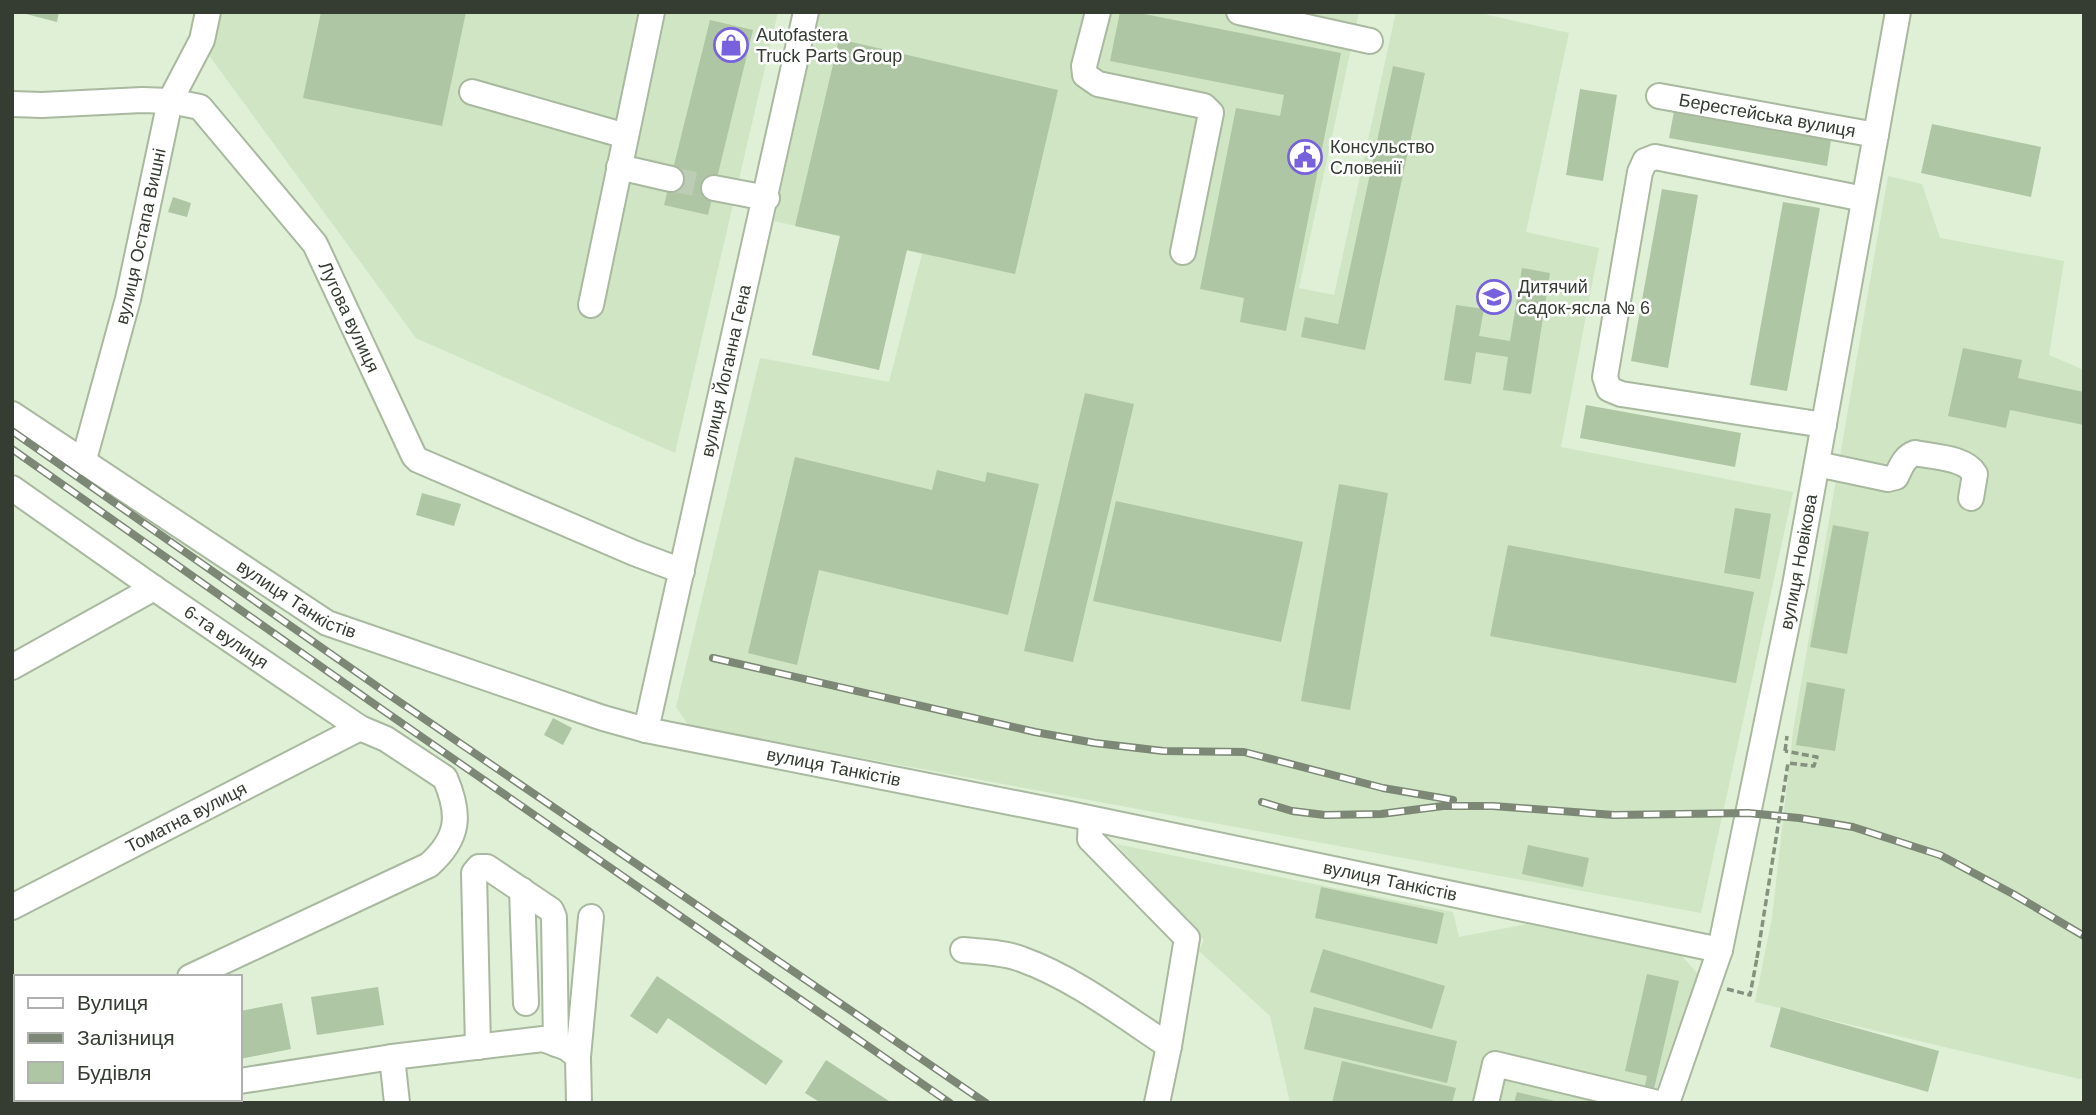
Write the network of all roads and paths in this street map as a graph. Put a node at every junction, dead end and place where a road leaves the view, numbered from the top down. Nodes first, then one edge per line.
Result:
1 (208, 12) edge
2 (652, 12) edge
3 (806, 12) edge
4 (1098, 12) edge
5 (1239, 12) edge
6 (1898, 12) edge
7 (1370, 41) dead end
8 (472, 92) dead end
9 (1659, 96) dead end
10 (170, 101) junction
11 (12, 104) edge
12 (1875, 135) junction
13 (626, 136) junction
14 (619, 167) junction
15 (671, 179) tunnel mouth
16 (714, 188) tunnel mouth
17 (766, 198) junction
18 (1864, 200) junction
19 (1183, 252) dead end
20 (591, 305) dead end
21 (12, 414) edge
22 (1824, 425) junction
23 (83, 463) junction
24 (1817, 464) junction
25 (12, 488) edge
26 (1971, 498) dead end
27 (682, 571) junction
28 (154, 588) junction
29 (12, 667) edge
30 (360, 728) junction
31 (646, 730) junction
32 (1785, 751) dead end
33 (1091, 819) junction
34 (522, 890) junction
35 (12, 907) edge
36 (591, 917) dead end
37 (963, 950) dead end
38 (1720, 950) junction
39 (194, 975) edge
40 (1708, 985) junction
41 (526, 1003) dead end
42 (556, 1044) junction
43 (1169, 1046) junction
44 (478, 1047) junction
45 (392, 1057) junction
46 (578, 1057) junction
47 (242, 1081) edge
48 (1619, 1098) edge
49 (397, 1103) edge
50 (579, 1103) edge
51 (1157, 1103) edge
52 (1486, 1103) edge
53 (1658, 1103) edge
54 (1667, 1103) edge

1 - 10 street, вулиця Остапа Вишні
2 - 13 street
3 - 17 street, вулиця Йоганна Гена
4 - 19 street
5 - 7 street
6 - 12 street, вулиця Новікова
8 - 13 street
9 - 12 street, Берестейська вулиця
10 - 11 street, Лугова вулиця
10 - 23 street, вулиця Остапа Вишні
10 - 27 street, Лугова вулиця
12 - 18 street, вулиця Новікова
13 - 14 street
14 - 15 street
14 - 20 street
16 - 17 street
17 - 27 street, вулиця Йоганна Гена
18 - 22 street, вулиця Новікова
18 - 22 street
21 - 23 street, вулиця Танкістів
22 - 24 street, вулиця Новікова
23 - 31 street, вулиця Танкістів
24 - 26 street
24 - 38 street, вулиця Новікова
25 - 28 street, 6-та вулиця
27 - 31 street, вулиця Йоганна Гена
28 - 29 street
28 - 30 street, 6-та вулиця
30 - 35 street, Томатна вулиця
30 - 39 street, 6-та вулиця
31 - 33 street, вулиця Танкістів
32 - 40 path, bridge
33 - 38 street, вулиця Танкістів
33 - 43 street
34 - 41 street
34 - 42 street
34 - 44 street
36 - 46 street
37 - 43 street
38 - 40 street, вулиця Новікова
40 - 54 street, вулиця Новікова
42 - 44 street
42 - 46 street
43 - 51 street
44 - 45 street
45 - 47 street
45 - 49 street
46 - 50 street
48 - 52 street
48 - 53 street

